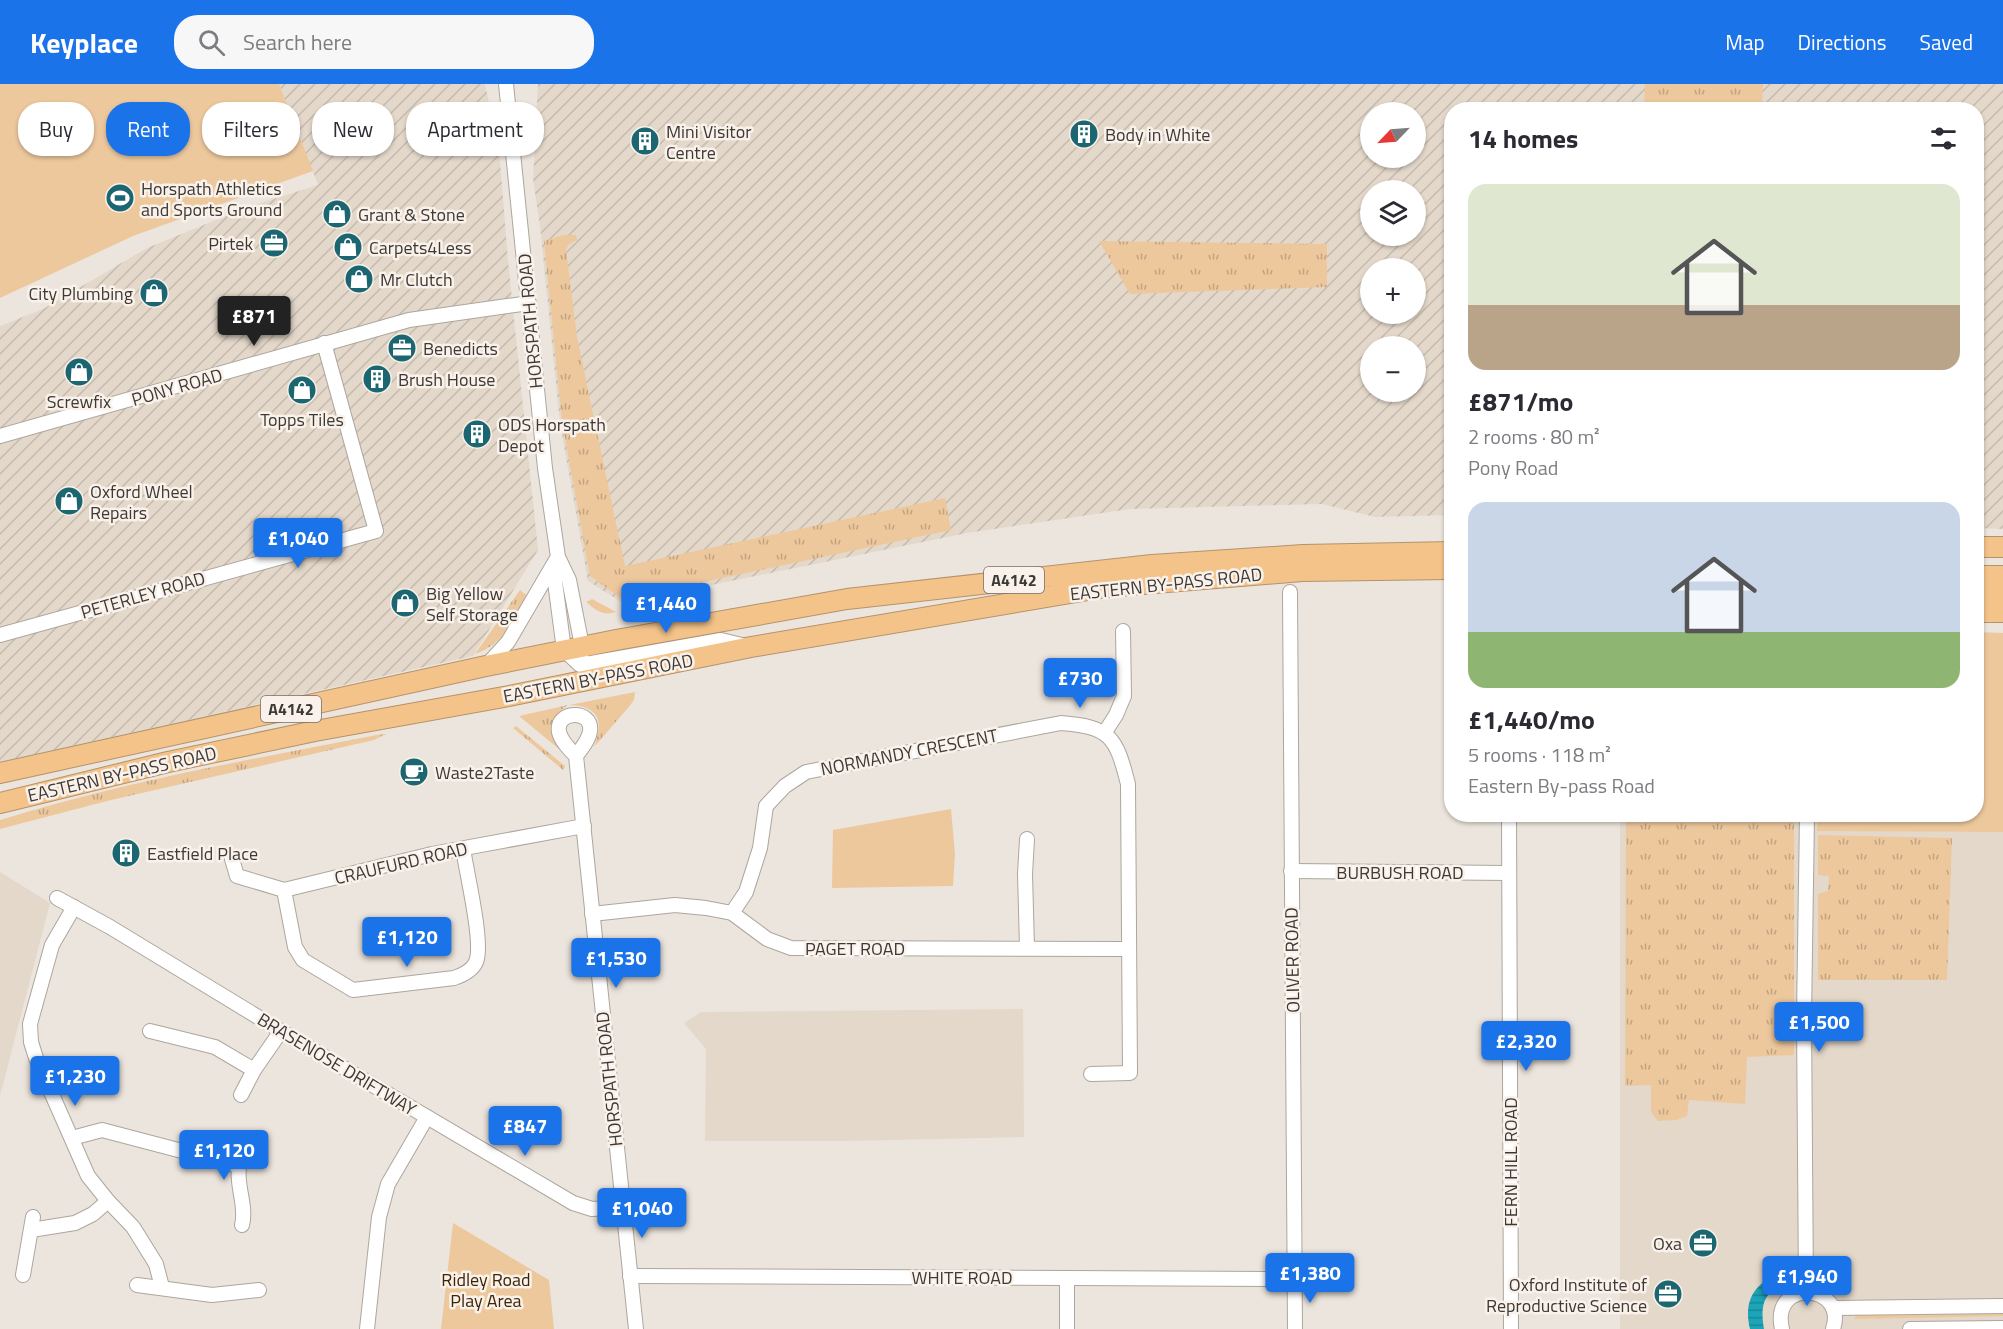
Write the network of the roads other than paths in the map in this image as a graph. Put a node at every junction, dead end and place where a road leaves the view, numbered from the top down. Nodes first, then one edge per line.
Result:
1 (506, 84) edge
2 (529, 303) junction
3 (324, 343) junction
4 (0, 436) edge
5 (1984, 547) edge
6 (2003, 548) edge
7 (1444, 552) edge
8 (558, 557) junction
9 (1444, 569) edge
10 (1984, 576) edge
11 (2003, 576) edge
12 (1290, 592) dead end
13 (1984, 594) edge
14 (2003, 594) edge
15 (1984, 612) edge
16 (2003, 612) edge
17 (1123, 631) dead end
18 (0, 635) edge
19 (751, 647) junction
20 (576, 654) junction
21 (486, 666) junction
22 (569, 683) junction
23 (1104, 732) junction
24 (576, 756) dead end
25 (0, 773) edge
26 (0, 804) edge
27 (1509, 822) edge
28 (1808, 822) edge
29 (584, 826) junction
30 (1027, 839) dead end
31 (462, 849) junction
32 (232, 858) dead end
33 (1291, 871) junction
34 (1509, 873) junction
35 (284, 890) junction
36 (57, 898) dead end
37 (74, 907) junction
38 (732, 913) junction
39 (592, 914) junction
40 (1027, 948) junction
41 (1128, 950) junction
42 (150, 1031) dead end
43 (281, 1031) junction
44 (254, 1070) junction
45 (1091, 1074) dead end
46 (241, 1095) dead end
47 (427, 1117) junction
48 (72, 1138) junction
49 (248, 1149) dead end
50 (239, 1166) junction
51 (108, 1202) junction
52 (623, 1207) junction
53 (242, 1225) dead end
54 (23, 1275) dead end
55 (630, 1276) junction
56 (1067, 1278) junction
57 (1294, 1279) junction
58 (137, 1285) dead end
59 (162, 1287) junction
60 (259, 1290) dead end
61 (1806, 1292) junction
62 (2003, 1306) edge
63 (1833, 1308) junction
64 (2003, 1328) edge
65 (368, 1329) edge
66 (636, 1329) edge
67 (1067, 1329) edge
68 (1295, 1329) edge
69 (1510, 1329) edge
70 (1782, 1329) edge
71 (1833, 1329) edge
72 (1910, 1329) edge

1 - 2 street, HORSPATH ROAD
2 - 3 street, PONY ROAD
2 - 8 street, HORSPATH ROAD
3 - 4 street, PONY ROAD
3 - 18 street, PETERLEY ROAD
5 - 6 highway
7 - 20 highway, EASTERN BY-PASS ROAD / A4142
8 - 20 street, HORSPATH ROAD
8 - 21 street
9 - 19 highway, EASTERN BY-PASS ROAD / A4142
10 - 11 highway
12 - 33 street, OLIVER ROAD
13 - 14 highway
15 - 16 highway
17 - 23 street
19 - 20 street
19 - 22 highway, EASTERN BY-PASS ROAD / A4142
20 - 21 highway, EASTERN BY-PASS ROAD / A4142
20 - 22 street
21 - 25 highway, EASTERN BY-PASS ROAD / A4142
22 - 26 highway, EASTERN BY-PASS ROAD / A4142
23 - 38 street, NORMANDY CRESCENT
23 - 41 street
24 - 29 street, HORSPATH ROAD
27 - 34 street, FERN HILL ROAD
28 - 61 street
29 - 31 street, CRAUFURD ROAD
29 - 39 street, HORSPATH ROAD
30 - 40 street
31 - 35 street, CRAUFURD ROAD
31 - 35 street
32 - 35 street
33 - 34 street, BURBUSH ROAD
33 - 57 street, OLIVER ROAD
34 - 69 street, FERN HILL ROAD
36 - 37 street, BRASENOSE DRIFTWAY
37 - 43 street, BRASENOSE DRIFTWAY
37 - 48 street
38 - 39 street, PAGET ROAD
38 - 40 street, PAGET ROAD
39 - 52 street, HORSPATH ROAD
40 - 41 street, PAGET ROAD
41 - 45 street
42 - 44 street
43 - 44 street
43 - 47 street, BRASENOSE DRIFTWAY
44 - 46 street
47 - 52 street, BRASENOSE DRIFTWAY
47 - 65 street
48 - 50 street
48 - 51 street
49 - 50 street
50 - 53 street
51 - 54 street
51 - 59 street
52 - 55 street, HORSPATH ROAD
55 - 56 street, WHITE ROAD
55 - 66 street, HORSPATH ROAD
56 - 57 street, WHITE ROAD
56 - 67 street
57 - 68 street, OLIVER ROAD
58 - 59 street
59 - 60 street
61 - 63 street
61 - 70 street
62 - 63 street
63 - 71 street
64 - 72 street

